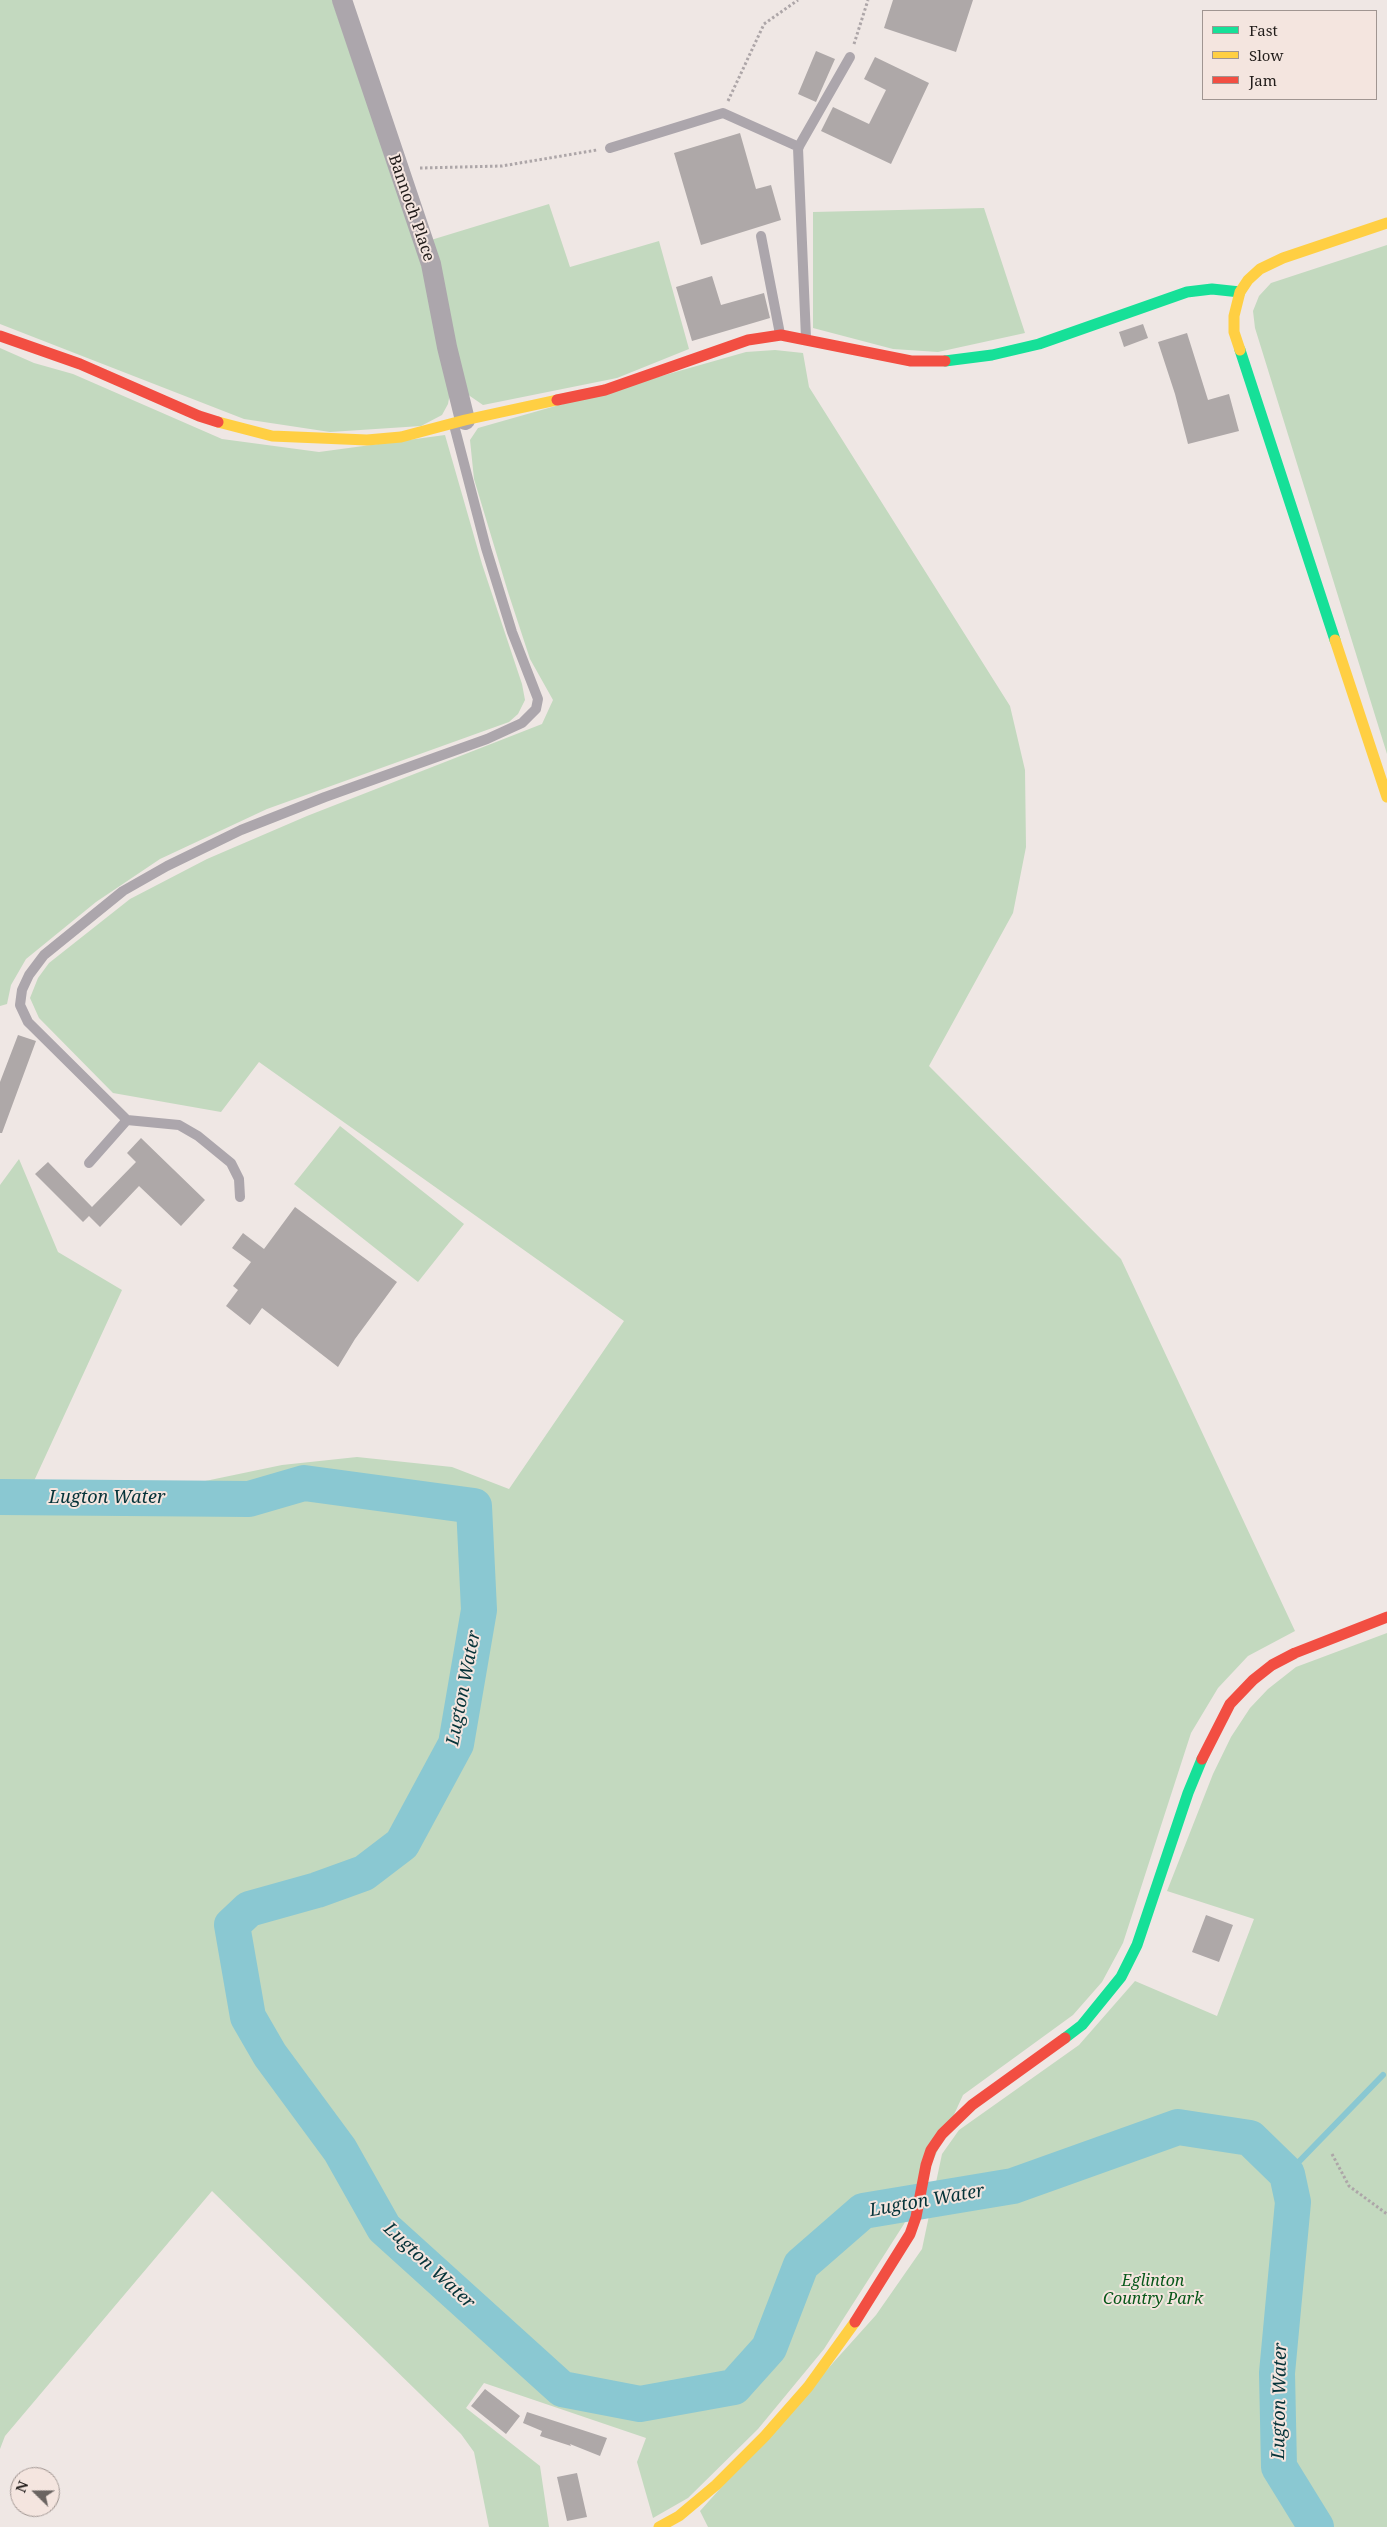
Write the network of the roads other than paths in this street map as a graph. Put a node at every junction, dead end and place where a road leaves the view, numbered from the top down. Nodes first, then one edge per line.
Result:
1 (342, 0) edge
2 (850, 57) road end
3 (799, 147) junction
4 (610, 148) road end
5 (1387, 223) edge
6 (761, 236) dead end
7 (1240, 292) junction
8 (781, 335) junction
9 (0, 336) edge
10 (806, 339) junction
11 (459, 422) junction
12 (1387, 797) edge
13 (127, 1120) junction
14 (89, 1162) dead end
15 (240, 1197) dead end
16 (1387, 1617) edge
17 (659, 2527) edge

1 - 11 street, Bannoch Place
2 - 3 lane
3 - 4 lane
3 - 10 lane
5 - 7 main road
6 - 8 lane
7 - 10 main road
7 - 12 main road
8 - 10 main road
8 - 11 main road
9 - 11 main road
11 - 13 lane
13 - 14 lane
13 - 15 lane
16 - 17 main road

